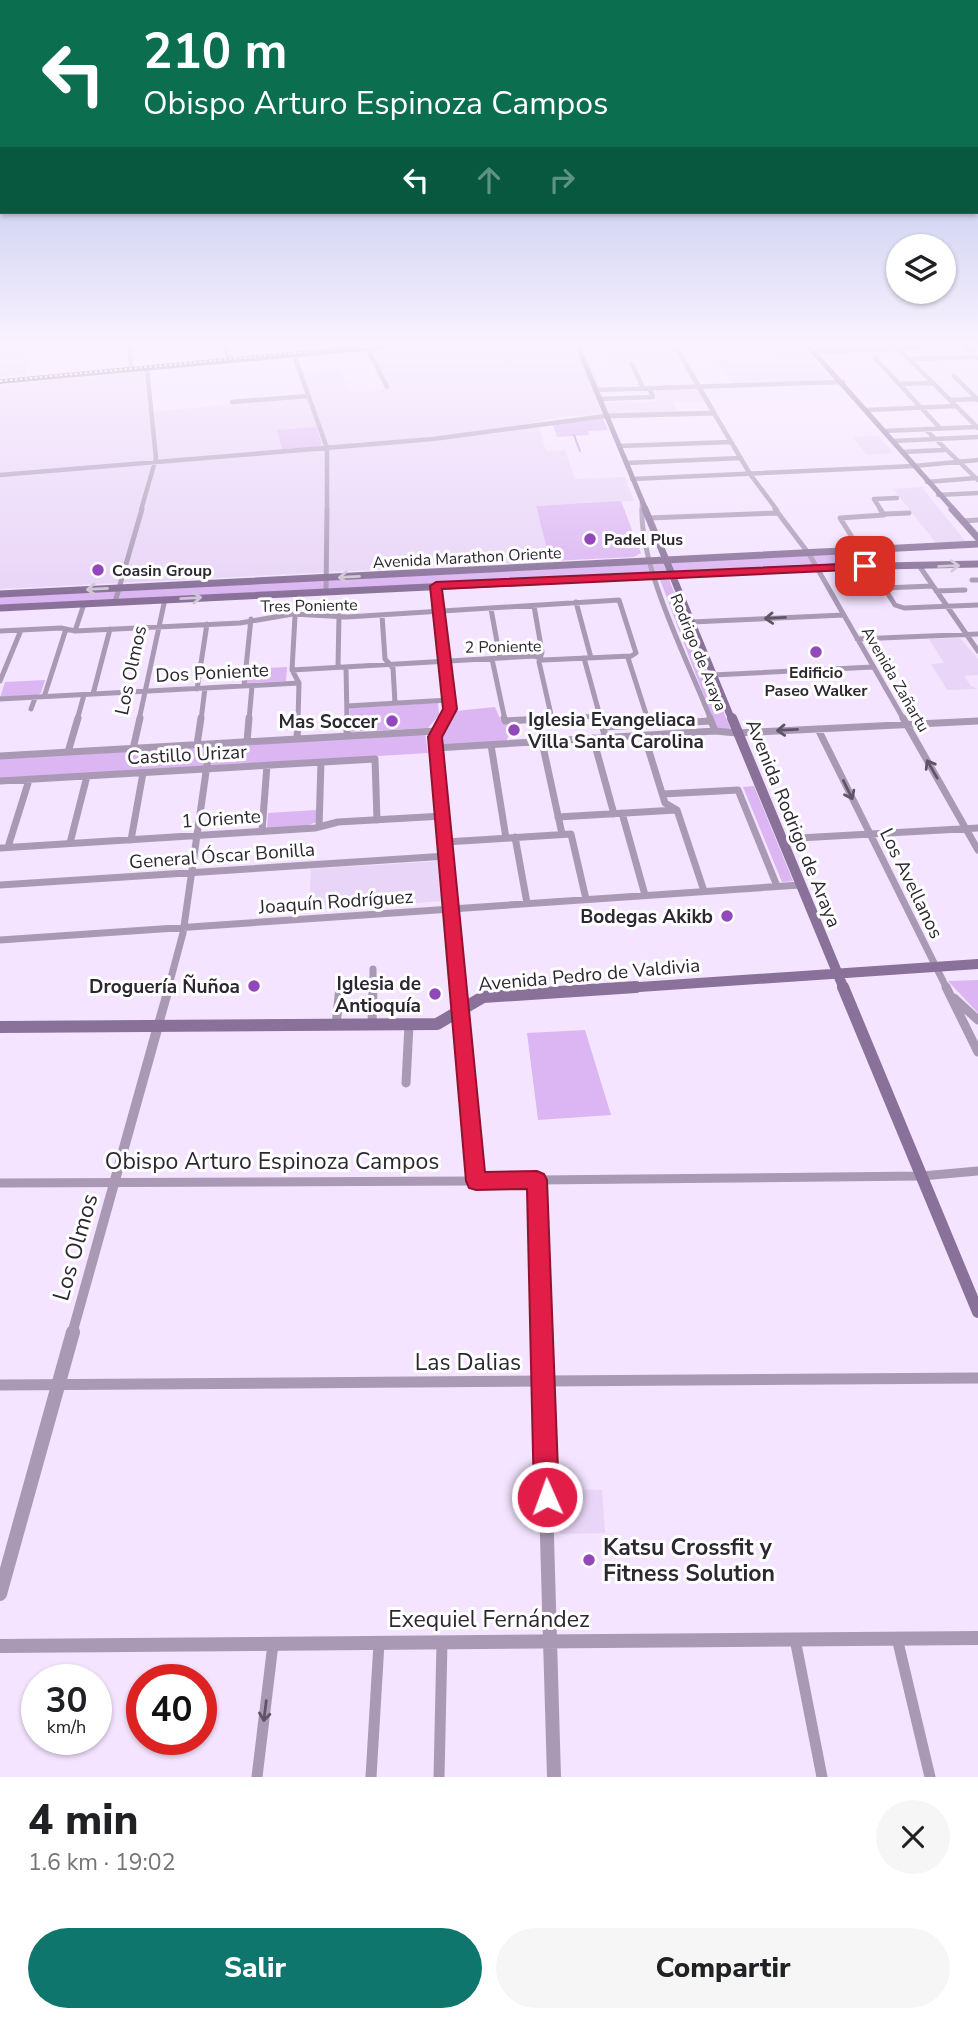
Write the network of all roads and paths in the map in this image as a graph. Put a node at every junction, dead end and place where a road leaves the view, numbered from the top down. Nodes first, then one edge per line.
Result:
1 (152, 430) edge
2 (320, 430) edge
3 (505, 430) edge
4 (612, 430) edge
5 (725, 430) edge
6 (906, 430) edge
7 (926, 430) edge
8 (884, 431) joint
9 (978, 437) edge
10 (934, 439) junction
11 (893, 441) junction
12 (732, 442) junction
13 (619, 446) junction
14 (327, 448) junction
15 (944, 450) junction
16 (902, 452) junction
17 (741, 458) junction
18 (978, 460) edge
19 (956, 462) junction
20 (154, 463) junction
21 (626, 463) junction
22 (914, 467) junction
23 (750, 474) junction
24 (0, 475) edge
25 (632, 479) junction
26 (977, 479) edge
27 (927, 482) junction
28 (978, 493) edge
29 (938, 495) junction
30 (897, 498) dead end
31 (642, 502) junction
32 (779, 513) junction
33 (909, 513) dead end
34 (885, 514) junction
35 (956, 516) junction
36 (648, 518) junction
37 (978, 520) edge
38 (963, 521) junction
39 (978, 541) edge
40 (861, 551) junction
41 (809, 554) junction
42 (666, 561) junction
43 (649, 562) junction
44 (978, 564) edge
45 (871, 567) junction
46 (920, 567) junction
47 (817, 568) junction
48 (672, 574) junction
49 (653, 575) junction
50 (327, 578) junction
51 (436, 586) junction
52 (119, 588) junction
53 (884, 588) junction
54 (934, 588) junction
55 (965, 590) dead end
56 (326, 591) junction
57 (0, 594) edge
58 (165, 599) junction
59 (115, 602) junction
60 (576, 602) junction
61 (84, 604) junction
62 (978, 605) edge
63 (534, 606) junction
64 (946, 606) junction
65 (0, 608) edge
66 (491, 609) junction
67 (439, 612) junction
68 (339, 615) junction
69 (382, 615) junction
70 (844, 615) junction
71 (295, 616) junction
72 (251, 619) junction
73 (692, 622) junction
74 (207, 624) junction
75 (159, 627) junction
76 (66, 629) junction
77 (110, 629) junction
78 (21, 630) junction
79 (0, 631) edge
80 (75, 631) junction
81 (966, 634) junction
82 (978, 634) edge
83 (857, 639) junction
84 (978, 651) edge
85 (631, 656) junction
86 (496, 658) junction
87 (540, 658) junction
88 (588, 658) junction
89 (444, 661) junction
90 (389, 664) junction
91 (338, 667) junction
92 (346, 667) junction
93 (873, 667) junction
94 (292, 670) junction
95 (713, 675) junction
96 (0, 681) edge
97 (299, 683) junction
98 (244, 686) junction
99 (252, 686) junction
100 (205, 688) junction
101 (197, 689) junction
102 (145, 691) junction
103 (93, 694) junction
104 (84, 695) junction
105 (44, 697) junction
106 (35, 698) junction
107 (0, 699) edge
108 (449, 700) junction
109 (395, 703) junction
110 (347, 706) junction
111 (31, 709) dead end
112 (600, 716) junction
113 (552, 719) junction
114 (711, 721) junction
115 (978, 721) edge
116 (650, 724) junction
117 (906, 724) junction
118 (603, 727) junction
119 (817, 729) junction
120 (436, 731) junction
121 (715, 731) junction
122 (737, 733) junction
123 (644, 735) junction
124 (347, 736) junction
125 (593, 738) junction
126 (606, 738) junction
127 (297, 739) junction
128 (542, 741) junction
129 (247, 742) junction
130 (210, 744) junction
131 (197, 745) junction
132 (491, 745) junction
133 (133, 748) junction
134 (436, 748) junction
135 (68, 752) junction
136 (0, 757) edge
137 (321, 762) junction
138 (267, 765) junction
139 (207, 769) junction
140 (143, 773) junction
141 (87, 776) junction
142 (29, 780) junction
143 (0, 781) edge
144 (663, 794) junction
145 (677, 810) junction
146 (618, 813) junction
147 (443, 816) junction
148 (558, 817) junction
149 (377, 820) junction
150 (320, 827) junction
151 (966, 828) junction
152 (978, 828) edge
153 (262, 831) junction
154 (562, 834) junction
155 (870, 834) junction
156 (198, 835) junction
157 (515, 837) junction
158 (506, 838) junction
159 (131, 839) junction
160 (781, 839) junction
161 (446, 842) junction
162 (70, 843) junction
163 (4, 848) edge
164 (978, 850) edge
165 (447, 856) junction
166 (193, 872) junction
167 (0, 885) edge
168 (800, 885) junction
169 (777, 886) junction
170 (704, 891) junction
171 (645, 895) junction
172 (586, 899) junction
173 (527, 903) junction
174 (452, 908) junction
175 (184, 927) junction
176 (0, 940) edge
177 (978, 964) edge
178 (936, 967) junction
179 (373, 969) dead end
180 (837, 973) junction
181 (340, 984) dead end
182 (945, 986) junction
183 (461, 1011) junction
184 (978, 1020) edge
185 (336, 1025) junction
186 (372, 1025) junction
187 (409, 1025) junction
188 (158, 1026) junction
189 (0, 1027) edge
190 (978, 1052) edge
191 (406, 1083) dead end
192 (978, 1171) edge
193 (922, 1176) junction
194 (537, 1180) junction
195 (476, 1181) junction
196 (0, 1183) edge
197 (114, 1183) junction
198 (978, 1312) edge
199 (978, 1378) edge
200 (543, 1381) junction
201 (58, 1384) junction
202 (0, 1385) edge
203 (0, 1594) edge
204 (897, 1638) junction
205 (978, 1638) edge
206 (795, 1639) junction
207 (551, 1642) junction
208 (379, 1643) junction
209 (442, 1643) junction
210 (273, 1644) junction
211 (0, 1646) edge
212 (257, 1777) edge
213 (371, 1777) edge
214 (439, 1777) edge
215 (554, 1777) edge
216 (822, 1777) edge
217 (930, 1777) edge

1 - 20 street
2 - 14 street
3 - 14 street
4 - 13 main road, Avenida Rodrigo de Araya
5 - 12 street, Avenida Zañartu
6 - 8 street
7 - 10 street
8 - 11 main road
9 - 10 street
10 - 11 street
10 - 15 street
11 - 16 main road
12 - 13 street
12 - 17 street, Avenida Zañartu
13 - 21 main road, Avenida Rodrigo de Araya
14 - 20 street
14 - 50 street
15 - 16 street
15 - 19 street
16 - 22 main road
17 - 21 street
17 - 23 street, Avenida Zañartu
18 - 19 street
19 - 22 street
19 - 26 street
20 - 24 street
20 - 52 street
21 - 25 main road, Avenida Rodrigo de Araya
22 - 23 street
22 - 27 main road
23 - 25 street
23 - 32 street, Avenida Zañartu
25 - 31 main road, Avenida Rodrigo de Araya
26 - 27 street
27 - 29 main road
28 - 29 street
29 - 35 main road
30 - 34 street
31 - 36 main road, Avenida Rodrigo de Araya
31 - 43 street, Rodrigo de Araya
32 - 36 street
32 - 41 street, Avenida Zañartu
33 - 34 street
34 - 40 street
35 - 38 main road
35 - 39 main road
36 - 42 main road, Avenida Rodrigo de Araya
37 - 38 street
38 - 39 main road
39 - 40 main road, Avenida Marathon Oriente
40 - 41 main road, Avenida Marathon Oriente
40 - 45 street
41 - 42 main road, Avenida Marathon Oriente
41 - 47 street, Avenida Zañartu
42 - 43 main road, Avenida Marathon Oriente
42 - 48 main road, Avenida Rodrigo de Araya
43 - 49 street, Rodrigo de Araya
43 -> 50 main road, Avenida Marathon Oriente
46 -> 44 main road, Avenida Marathon Oriente
45 - 46 main road, Avenida Marathon Oriente
45 - 47 main road, Avenida Marathon Oriente
45 - 53 street
46 - 54 street
47 - 48 main road, Avenida Marathon Oriente
47 - 70 street, Avenida Zañartu
48 - 49 main road, Avenida Marathon Oriente
48 - 73 main road, Avenida Rodrigo de Araya
49 - 51 main road, Avenida Marathon Oriente
49 - 114 street, Rodrigo de Araya
50 - 52 main road, Avenida Marathon Oriente
50 - 56 street
51 - 56 main road, Avenida Marathon Oriente
51 - 67 street
52 -> 57 main road, Avenida Marathon Oriente
52 - 59 street
53 - 54 street
53 - 64 street
54 - 55 street
54 - 64 street
58 -> 56 main road, Avenida Marathon Oriente
58 - 59 main road, Avenida Marathon Oriente
58 - 75 street, Los Olmos
59 - 61 main road, Avenida Marathon Oriente
60 - 63 street, Tres Poniente
60 - 85 street, Tres Poniente
60 - 88 street
61 - 65 main road, Avenida Marathon Oriente
61 - 80 street
62 - 64 street
63 - 66 street, Tres Poniente
63 - 87 street
64 - 81 street
66 - 67 street, Tres Poniente
66 - 86 street
67 - 69 street, Tres Poniente
67 - 89 street
68 - 69 street, Tres Poniente
68 - 71 street, Tres Poniente
68 - 91 street
69 - 90 street
70 -> 73 street
70 - 83 street, Avenida Zañartu
71 - 72 street, Tres Poniente
71 - 94 street
72 - 74 street, Tres Poniente
72 - 98 street
73 - 95 main road, Avenida Rodrigo de Araya
74 - 75 street, Tres Poniente
74 - 101 street
75 - 77 street, Tres Poniente
75 - 102 street, Los Olmos
76 - 78 street, Tres Poniente
76 - 80 street, Tres Poniente
76 - 105 street
77 - 80 street, Tres Poniente
77 - 103 street
78 - 79 street, Tres Poniente
78 - 96 street
81 - 82 street
81 - 83 street
81 - 84 street
83 - 93 street, Avenida Zañartu
85 - 88 street, 2 Poniente
85 - 116 street
86 - 87 street, 2 Poniente
86 - 89 street, 2 Poniente
86 - 113 street
87 - 88 street, 2 Poniente
87 - 113 street
88 - 112 street
89 - 90 street, 2 Poniente
89 - 108 street
90 - 92 street, 2 Poniente
90 - 109 street
91 - 92 street, 2 Poniente
91 - 94 street, 2 Poniente
92 - 110 street
93 - 95 street
93 - 117 street, Avenida Zañartu
94 - 97 street
95 - 122 main road, Avenida Rodrigo de Araya
97 - 99 street, Dos Poniente
97 - 127 street
98 - 99 street, Dos Poniente
98 - 100 street, Dos Poniente
99 - 129 street
100 - 101 street, Dos Poniente
100 - 131 street
101 - 102 street, Dos Poniente
102 - 103 street, Dos Poniente
102 - 133 street, Los Olmos
103 - 104 street, Dos Poniente
104 - 105 street, Dos Poniente
104 - 135 street
105 - 106 street, Dos Poniente
106 - 107 street, Dos Poniente
106 - 111 street
108 - 109 street
108 - 120 street
109 - 110 street
110 - 124 street
112 - 113 street
112 - 118 street
114 - 116 street
114 - 121 street, Rodrigo de Araya
115 - 117 street
116 - 118 street
117 - 119 street
151 -> 117 street, Avenida Zañartu
118 - 126 street
119 -> 122 street
119 -> 155 street, Los Avellanos
120 - 124 street, Castillo Urizar
120 - 134 street
121 - 122 street
121 - 123 street
122 - 160 main road, Avenida Rodrigo de Araya
123 - 126 street
123 - 144 street
124 - 127 street, Castillo Urizar
125 - 126 street
125 - 128 street
125 - 146 street
127 - 129 street, Castillo Urizar
128 - 132 street
128 - 148 street
129 - 130 street, Castillo Urizar
130 - 131 street, Castillo Urizar
130 - 139 street, Los Olmos
131 - 133 street, Castillo Urizar
132 - 134 street
132 - 158 street
133 - 135 street, Castillo Urizar
134 - 147 street
135 - 136 street, Castillo Urizar
137 - 138 street, Castillo Urizar
137 - 149 street, Castillo Urizar
137 - 150 street
138 - 139 street, Castillo Urizar
138 - 153 street
139 - 140 street, Castillo Urizar
139 - 156 street, Los Olmos
140 - 141 street, Castillo Urizar
140 - 159 street
141 - 142 street, Castillo Urizar
141 - 162 street
142 - 143 street, Castillo Urizar
142 - 163 street
144 - 145 street
144 - 169 street
145 - 146 street
145 - 170 street
146 - 148 street
146 - 171 street
147 - 149 street, 1 Oriente
147 - 161 street
148 - 154 street
149 - 150 street, 1 Oriente
150 - 153 street, 1 Oriente
151 - 152 street
151 - 155 street
151 - 164 street, Avenida Zañartu
153 - 156 street, 1 Oriente
154 - 157 street
154 - 172 street
155 - 160 street
155 - 178 street, Los Avellanos
156 - 159 street, 1 Oriente
156 - 166 street, Los Olmos
157 - 158 street
157 - 173 street
158 - 161 street
159 - 162 street, 1 Oriente
160 - 168 main road, Avenida Rodrigo de Araya
161 - 165 street
162 - 163 street, 1 Oriente
165 - 166 street, General Óscar Bonilla
165 - 174 street
166 - 167 street, General Óscar Bonilla
166 - 175 street, Los Olmos
168 - 169 street, Joaquín Rodríguez
168 - 180 main road, Avenida Rodrigo de Araya
169 - 170 street, Joaquín Rodríguez
170 - 171 street, Joaquín Rodríguez
171 - 172 street, Joaquín Rodríguez
172 - 173 street, Joaquín Rodríguez
173 - 174 street, Joaquín Rodríguez
174 - 175 street, Joaquín Rodríguez
174 - 183 street
175 - 176 street, Joaquín Rodríguez
175 - 188 street, Los Olmos
177 - 178 main road, Avenida Pedro de Valdivia
178 - 180 main road, Avenida Pedro de Valdivia
178 - 182 street, Los Avellanos
179 - 186 street
180 - 183 main road, Avenida Pedro de Valdivia
180 - 193 main road, Avenida Rodrigo de Araya
181 - 185 street
182 - 184 street
182 - 190 street, Los Avellanos
183 - 187 main road, Avenida Pedro de Valdivia
183 - 195 street
185 - 186 main road, Avenida Pedro de Valdivia
185 - 188 main road, Avenida Pedro de Valdivia
186 - 187 main road, Avenida Pedro de Valdivia
187 - 191 street
188 - 189 main road, Avenida Pedro de Valdivia
188 - 197 street, Los Olmos
192 - 193 street, Obispo Arturo Espinoza Campos
193 - 194 street, Obispo Arturo Espinoza Campos
193 - 198 main road, Avenida Rodrigo de Araya
194 - 195 street, Obispo Arturo Espinoza Campos
194 - 200 street
195 - 197 street, Obispo Arturo Espinoza Campos
196 - 197 street, Obispo Arturo Espinoza Campos
197 - 201 street, Los Olmos
199 - 200 street, Las Dalias
200 - 201 street, Las Dalias
200 - 207 street
201 - 202 street, Las Dalias
201 - 203 street, Los Olmos
204 - 205 street, Exequiel Fernández
204 - 206 street, Exequiel Fernández
204 - 217 street
206 - 207 street, Exequiel Fernández
206 - 216 street
207 - 209 street, Exequiel Fernández
207 - 215 street
208 - 209 street, Exequiel Fernández
208 - 210 street, Exequiel Fernández
208 - 213 street
209 - 214 street
210 - 211 street, Exequiel Fernández
210 -> 212 street

